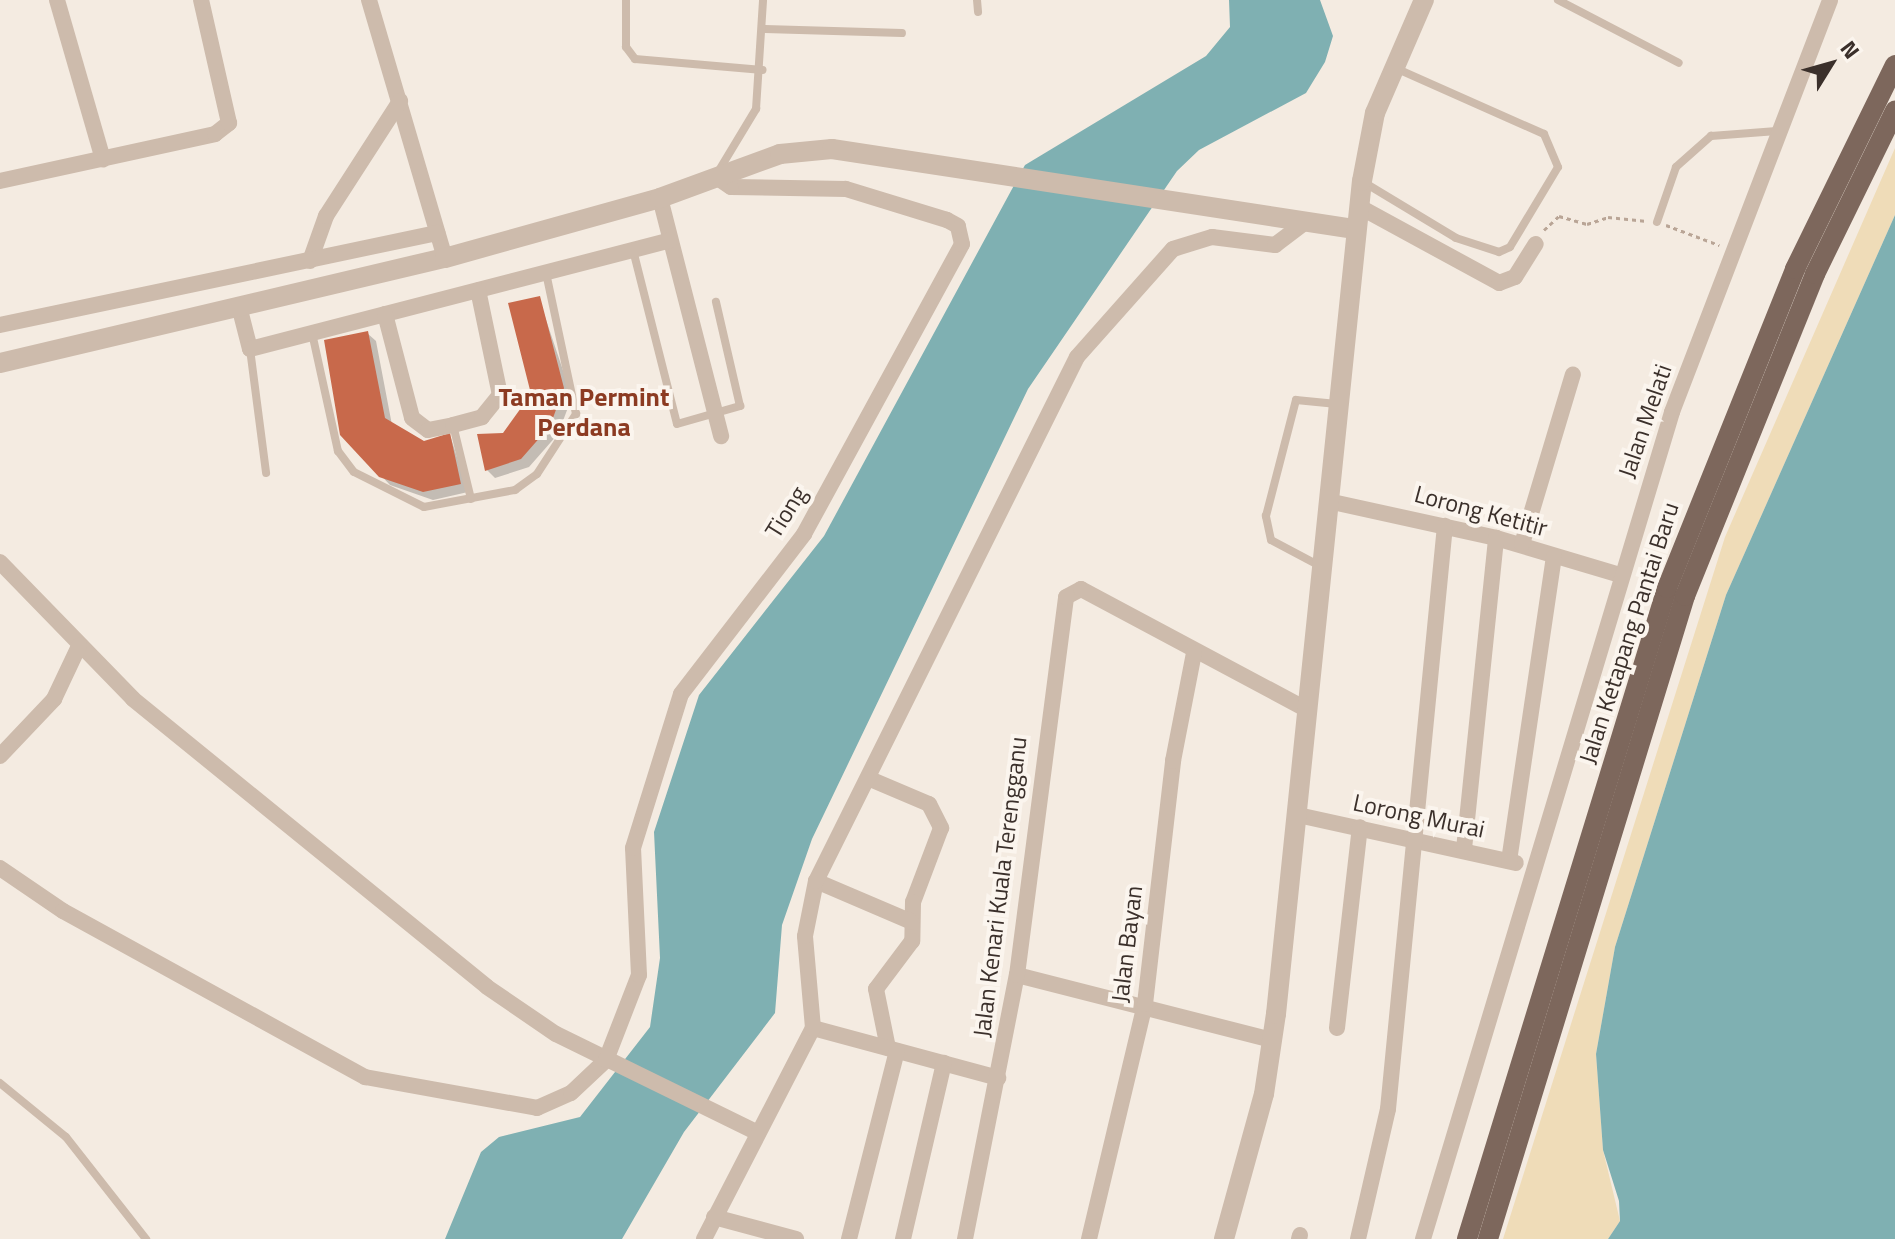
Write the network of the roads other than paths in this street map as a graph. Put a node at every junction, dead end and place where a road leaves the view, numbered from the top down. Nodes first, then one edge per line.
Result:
1 (57, 0) edge
2 (201, 0) edge
3 (369, 0) edge
4 (626, 0) edge
5 (763, 0) edge
6 (977, 0) edge
7 (1424, 0) edge
8 (1558, 0) edge
9 (1830, 0) edge
10 (978, 12) dead end
11 (765, 29) junction
12 (902, 33) dead end
13 (1679, 63) dead end
14 (1895, 65) edge
15 (1394, 68) junction
16 (763, 70) junction
17 (400, 101) junction
18 (1895, 111) edge
19 (1777, 131) junction
20 (103, 159) junction
21 (716, 177) junction
22 (0, 181) edge
23 (1362, 181) junction
24 (660, 198) junction
25 (1358, 206) junction
26 (1305, 222) junction
27 (1657, 222) road end
28 (1355, 229) junction
29 (437, 233) junction
30 (670, 240) junction
31 (1536, 244) road end
32 (632, 249) junction
33 (445, 258) junction
34 (310, 261) junction
35 (546, 272) junction
36 (478, 290) junction
37 (716, 302) dead end
38 (240, 310) junction
39 (385, 314) junction
40 (0, 325) edge
41 (312, 333) junction
42 (250, 349) junction
43 (0, 363) edge
44 (1573, 374) dead end
45 (1337, 404) junction
46 (715, 413) junction
47 (453, 425) junction
48 (721, 436) dead end
49 (266, 473) dead end
50 (471, 499) junction
51 (1328, 501) junction
52 (1445, 526) junction
53 (1496, 538) junction
54 (1522, 544) junction
55 (1554, 556) junction
56 (0, 562) edge
57 (1320, 566) junction
58 (1620, 575) junction
59 (79, 646) junction
60 (1194, 653) junction
61 (1306, 709) junction
62 (0, 756) edge
63 (870, 779) junction
64 (1298, 815) junction
65 (1360, 827) junction
66 (1418, 840) junction
67 (1464, 849) junction
68 (1509, 861) junction
69 (1530, 866) junction
70 (0, 868) edge
71 (816, 881) junction
72 (912, 922) junction
73 (1017, 975) junction
74 (1145, 1004) junction
75 (813, 1028) junction
76 (1337, 1028) dead end
77 (1272, 1040) junction
78 (893, 1049) junction
79 (612, 1063) junction
80 (944, 1063) junction
81 (998, 1078) junction
82 (0, 1083) edge
83 (758, 1133) junction
84 (714, 1217) junction
85 (146, 1239) edge
86 (704, 1239) edge
87 (796, 1239) edge
88 (849, 1239) edge
89 (903, 1239) edge
90 (965, 1239) edge
91 (1089, 1239) edge
92 (1224, 1239) edge
93 (1358, 1239) edge
94 (1423, 1239) edge
95 (1467, 1239) edge
96 (1488, 1239) edge

1 - 20 street
2 - 20 street
3 - 17 street
4 - 16 lane
5 - 11 lane
6 - 10 lane
7 - 15 street
8 - 13 lane
9 - 19 street, Jalan Melati
11 - 12 lane
11 - 16 lane
14 - 95 main road, Jalan Ketapang Pantai Baru
15 - 23 street
15 - 23 lane
16 - 21 lane
17 - 29 street
17 - 34 street
18 - 96 main road, Jalan Ketapang Pantai Baru
19 - 27 lane
19 - 58 street, Jalan Melati
20 - 22 street
21 - 24 street
21 - 26 street
21 - 79 street, Tiong
23 - 25 street
24 - 30 street
24 - 33 street
25 - 28 street
25 - 31 street
26 - 28 street
26 - 63 street
28 - 45 street
29 - 33 street
29 - 34 street
30 - 32 street
30 - 46 street
32 - 35 street
32 - 46 lane
33 - 38 street
34 - 40 street
35 - 36 street
35 - 50 lane
36 - 39 street
36 - 47 street
37 - 46 lane
38 - 42 street
38 - 43 street
39 - 41 street
39 - 47 street
41 - 42 street
41 - 50 lane
42 - 49 lane
44 - 54 street
45 - 51 street
45 - 57 lane
46 - 48 street
47 - 50 lane
51 - 52 street, Lorong Ketitir
51 - 57 street
52 - 53 street, Lorong Ketitir
52 - 66 street
53 - 54 street, Lorong Ketitir
53 - 67 street
54 - 55 street, Lorong Ketitir
55 - 58 street, Lorong Ketitir
55 - 68 street
56 - 59 street
57 - 61 street
58 - 69 street, Jalan Melati
59 - 62 street
59 - 79 street
60 - 61 street
60 - 73 street, Jalan Kenari Kuala Terengganu
60 - 74 street, Jalan Bayan
61 - 64 street
63 - 71 street
63 - 72 street
64 - 65 street, Lorong Murai
64 - 77 street
65 - 66 street, Lorong Murai
65 - 76 street
66 - 67 street, Lorong Murai
66 - 93 street
67 - 68 street, Lorong Murai
68 - 69 street, Lorong Murai
69 - 94 street, Jalan Melati
70 - 79 street
71 - 72 street
71 - 75 street
72 - 78 street
73 - 74 street
73 - 81 street, Jalan Kenari Kuala Terengganu
74 - 77 street
74 - 91 street, Jalan Bayan
75 - 78 street
75 - 83 street
77 - 92 street
78 - 80 street
78 - 88 street
79 - 83 street
80 - 81 street
80 - 89 street
81 - 90 street, Jalan Kenari Kuala Terengganu
82 - 85 lane
83 - 84 street
84 - 86 street
84 - 87 street

